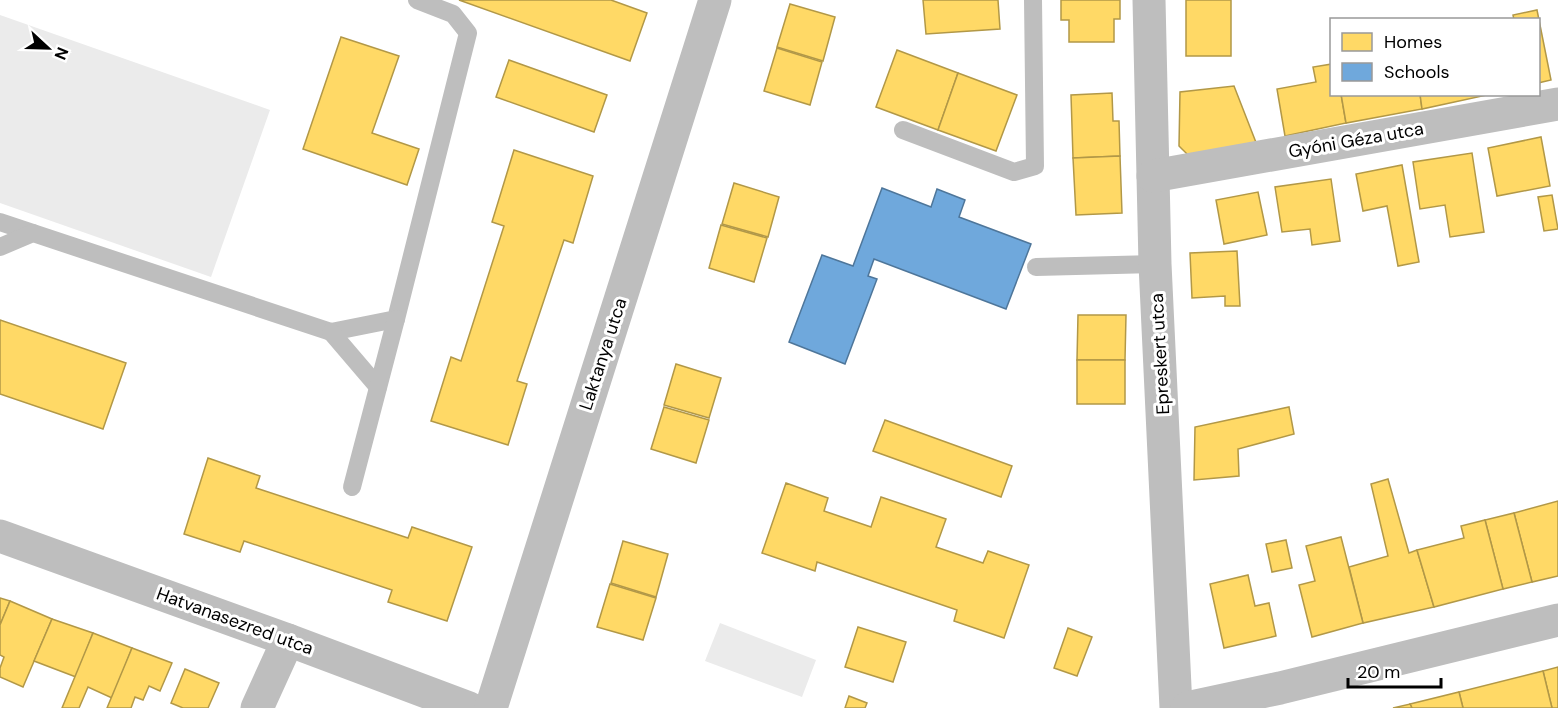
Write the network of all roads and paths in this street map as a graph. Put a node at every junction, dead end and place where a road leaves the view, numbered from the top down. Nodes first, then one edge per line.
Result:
1 (417, 0) edge
2 (715, 0) edge
3 (1033, 0) edge
4 (1149, 0) edge
5 (1558, 104) edge
6 (903, 130) dead end
7 (1153, 176) junction
8 (0, 222) edge
9 (33, 233) junction
10 (0, 247) edge
11 (1155, 264) junction
12 (1036, 267) dead end
13 (396, 319) junction
14 (331, 332) junction
15 (378, 387) junction
16 (352, 487) dead end
17 (0, 536) edge
18 (1558, 620) edge
19 (288, 640) junction
20 (1277, 698) edge
21 (257, 708) edge
22 (469, 708) edge
23 (491, 708) edge
24 (1176, 708) edge
25 (1186, 708) edge

1 - 13 lane
2 - 23 street, Laktanya utca
3 - 6 lane
4 - 7 street, Epreskert utca
5 - 7 street, Gyóni Géza utca
7 - 11 street, Epreskert utca
8 - 9 lane
9 - 10 lane
9 - 14 lane
11 - 12 lane
11 - 24 street, Epreskert utca
13 - 14 lane
13 - 15 lane
14 - 15 lane
15 - 16 lane
17 - 19 street, Hatvanasezred utca
18 - 20 street
19 - 21 street
19 - 22 street, Hatvanasezred utca
20 - 25 street

